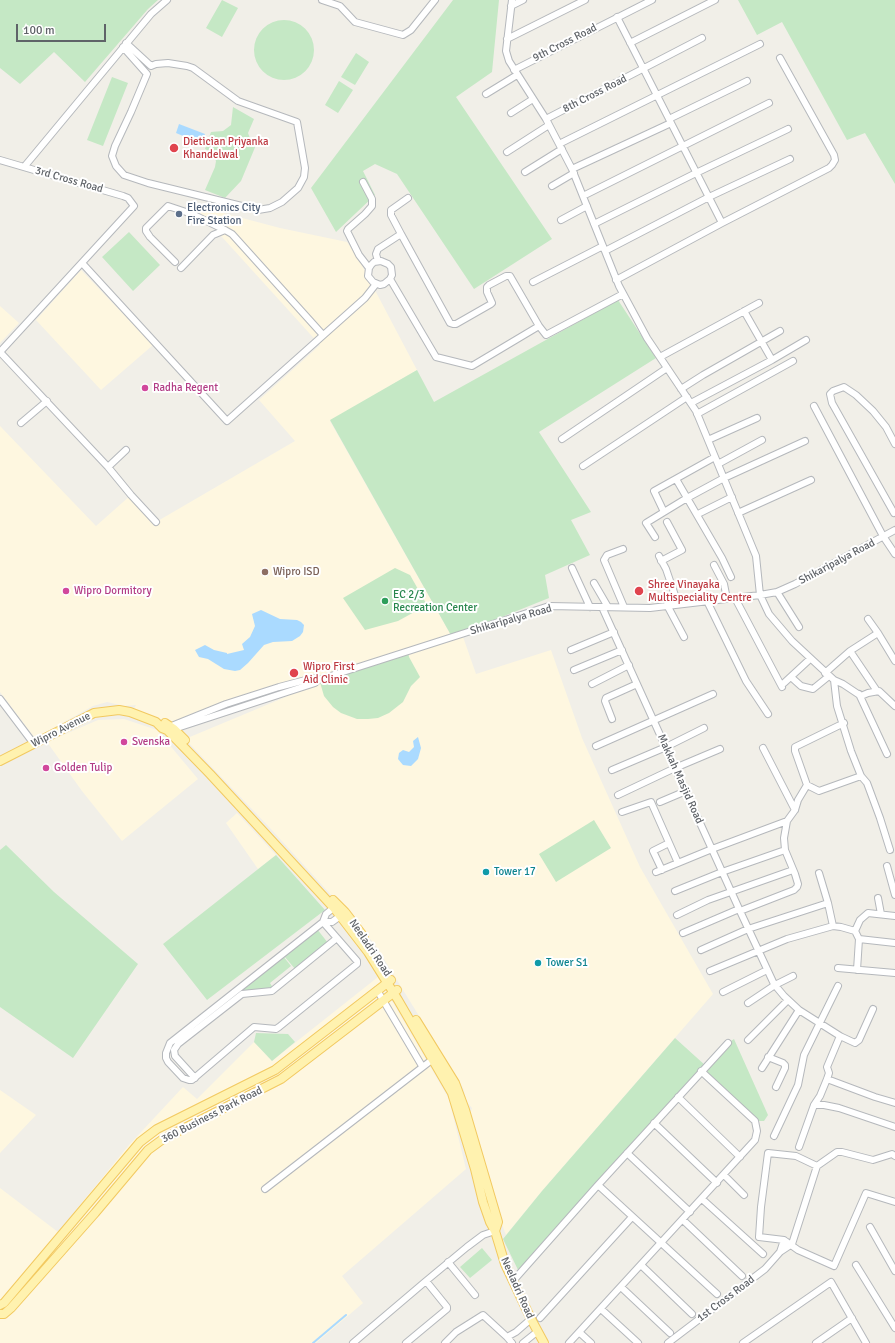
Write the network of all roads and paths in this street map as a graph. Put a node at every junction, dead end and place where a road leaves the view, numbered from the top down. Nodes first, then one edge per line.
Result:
1 (167, 0) edge
2 (322, 0) edge
3 (435, 0) edge
4 (523, 0) edge
5 (585, 0) edge
6 (652, 0) edge
7 (715, 0) edge
8 (512, 3) edge
9 (617, 17) junction
10 (702, 38) dead end
11 (507, 39) junction
12 (630, 43) junction
13 (760, 44) dead end
14 (125, 45) junction
15 (780, 58) dead end
16 (644, 69) junction
17 (516, 72) junction
18 (748, 81) dead end
19 (486, 94) dead end
20 (656, 94) junction
21 (533, 100) junction
22 (769, 103) dead end
23 (511, 113) dead end
24 (670, 121) junction
25 (548, 122) junction
26 (788, 130) dead end
27 (560, 146) junction
28 (683, 147) junction
29 (507, 152) dead end
30 (790, 159) dead end
31 (0, 160) edge
32 (24, 167) junction
33 (573, 171) junction
34 (525, 172) dead end
35 (696, 173) junction
36 (363, 182) dead end
37 (552, 186) dead end
38 (583, 196) junction
39 (708, 197) junction
40 (408, 198) dead end
41 (587, 206) junction
42 (561, 220) dead end
43 (722, 223) junction
44 (594, 224) junction
45 (225, 230) junction
46 (401, 234) junction
47 (604, 249) junction
48 (378, 261) junction
49 (175, 262) dead end
50 (82, 263) junction
51 (181, 268) dead end
52 (369, 268) junction
53 (390, 279) junction
54 (616, 280) junction
55 (533, 282) dead end
56 (376, 284) junction
57 (623, 294) junction
58 (758, 303) dead end
59 (744, 311) junction
60 (539, 326) junction
61 (780, 331) dead end
62 (323, 335) junction
63 (806, 340) dead end
64 (761, 342) junction
65 (0, 352) edge
66 (660, 357) junction
67 (772, 360) junction
68 (793, 360) dead end
69 (667, 368) junction
70 (681, 389) junction
71 (687, 397) junction
72 (47, 401) junction
73 (691, 403) junction
74 (814, 406) dead end
75 (697, 414) junction
76 (757, 418) dead end
77 (21, 423) dead end
78 (562, 439) dead end
79 (708, 440) junction
80 (762, 440) dead end
81 (805, 441) dead end
82 (895, 444) edge
83 (126, 450) dead end
84 (715, 457) junction
85 (718, 464) junction
86 (583, 466) dead end
87 (108, 467) junction
88 (676, 478) junction
89 (724, 478) junction
90 (811, 480) dead end
91 (732, 497) junction
92 (687, 498) junction
93 (664, 512) junction
94 (895, 512) edge
95 (700, 513) dead end
96 (738, 514) junction
97 (156, 522) dead end
98 (668, 522) dead end
99 (894, 532) edge
100 (883, 536) junction
101 (655, 537) dead end
102 (623, 549) dead end
103 (895, 554) edge
104 (714, 565) dead end
105 (572, 568) dead end
106 (731, 577) dead end
107 (594, 583) dead end
108 (777, 592) junction
109 (760, 595) junction
110 (735, 598) junction
111 (727, 599) junction
112 (706, 601) junction
113 (678, 604) junction
114 (668, 605) junction
115 (590, 607) junction
116 (605, 607) junction
117 (624, 607) junction
118 (868, 619) dead end
119 (799, 627) dead end
120 (614, 632) junction
121 (878, 633) junction
122 (684, 638) dead end
123 (571, 650) dead end
124 (622, 650) junction
125 (850, 651) junction
126 (810, 659) junction
127 (895, 660) edge
128 (629, 665) junction
129 (574, 670) dead end
130 (827, 674) junction
131 (791, 677) junction
132 (834, 680) junction
133 (592, 684) dead end
134 (638, 684) junction
135 (876, 691) junction
136 (714, 694) dead end
137 (859, 694) junction
138 (0, 699) edge
139 (895, 706) edge
140 (768, 714) dead end
141 (612, 719) dead end
142 (654, 720) junction
143 (844, 723) junction
144 (704, 728) dead end
145 (169, 729) junction
146 (34, 744) junction
147 (596, 746) dead end
148 (666, 746) junction
149 (763, 748) dead end
150 (720, 749) dead end
151 (887, 754) dead end
152 (0, 761) edge
153 (675, 768) junction
154 (612, 770) dead end
155 (861, 776) junction
156 (807, 784) junction
157 (686, 791) junction
158 (618, 795) dead end
159 (660, 802) dead end
160 (795, 810) junction
161 (622, 812) dead end
162 (787, 821) junction
163 (669, 843) junction
164 (712, 849) junction
165 (785, 850) junction
166 (890, 850) dead end
167 (678, 863) junction
168 (887, 866) dead end
169 (793, 870) junction
170 (722, 872) junction
171 (818, 873) dead end
172 (675, 891) dead end
173 (731, 891) junction
174 (895, 895) edge
175 (878, 898) dead end
176 (828, 903) junction
177 (336, 906) junction
178 (739, 910) junction
179 (342, 914) junction
180 (881, 914) junction
181 (677, 915) dead end
182 (895, 916) edge
183 (323, 922) junction
184 (833, 926) junction
185 (748, 929) junction
186 (855, 931) junction
187 (683, 933) dead end
188 (337, 938) junction
189 (859, 939) junction
190 (895, 943) edge
191 (701, 950) dead end
192 (758, 951) junction
193 (838, 968) dead end
194 (767, 970) junction
195 (858, 970) junction
196 (710, 971) dead end
197 (895, 973) edge
198 (793, 976) dead end
199 (390, 981) junction
200 (775, 985) junction
201 (838, 986) dead end
202 (377, 990) junction
203 (396, 991) junction
204 (723, 992) dead end
205 (383, 1000) junction
206 (788, 1000) junction
207 (748, 1003) dead end
208 (873, 1009) dead end
209 (799, 1010) junction
210 (820, 1023) junction
211 (840, 1036) junction
212 (748, 1040) dead end
213 (728, 1042) dead end
214 (768, 1057) junction
215 (432, 1059) junction
216 (422, 1066) junction
217 (762, 1068) dead end
218 (701, 1071) junction
219 (195, 1078) junction
220 (827, 1079) junction
221 (776, 1088) dead end
222 (678, 1097) junction
223 (895, 1103) edge
224 (814, 1105) junction
225 (654, 1123) junction
226 (895, 1127) edge
227 (774, 1136) dead end
228 (800, 1147) dead end
229 (627, 1153) junction
230 (895, 1156) edge
231 (740, 1157) junction
232 (817, 1166) junction
233 (480, 1173) junction
234 (724, 1175) junction
235 (717, 1183) junction
236 (598, 1185) junction
237 (265, 1189) dead end
238 (744, 1195) dead end
239 (702, 1199) junction
240 (895, 1202) edge
241 (690, 1212) junction
242 (632, 1217) junction
243 (683, 1220) junction
244 (870, 1227) dead end
245 (495, 1231) junction
246 (784, 1240) junction
247 (661, 1244) junction
248 (792, 1244) junction
249 (780, 1252) junction
250 (763, 1254) dead end
251 (448, 1262) junction
252 (641, 1265) junction
253 (856, 1265) dead end
254 (895, 1271) edge
255 (742, 1276) dead end
256 (426, 1281) junction
257 (513, 1281) junction
258 (620, 1288) junction
259 (717, 1294) dead end
260 (475, 1295) dead end
261 (1, 1307) edge
262 (601, 1309) junction
263 (0, 1314) edge
264 (692, 1314) dead end
265 (540, 1318) dead end
266 (852, 1318) junction
267 (531, 1319) junction
268 (895, 1328) edge
269 (538, 1331) junction
270 (579, 1332) junction
271 (670, 1333) dead end
272 (507, 1337) junction
273 (353, 1343) edge
274 (406, 1343) edge
275 (445, 1343) edge
276 (512, 1343) edge
277 (523, 1343) edge
278 (544, 1343) edge
279 (569, 1343) edge
280 (590, 1343) edge
281 (638, 1343) edge
282 (668, 1343) edge
283 (743, 1343) edge
284 (816, 1343) edge
285 (866, 1343) edge

1 - 14 street
2 - 3 street
4 - 8 street
5 - 11 street
6 - 9 street, 9th Cross Road
7 - 12 street
8 - 11 street
9 - 12 street
9 - 17 street, 9th Cross Road
10 - 16 street, 8th Cross Road
11 - 17 street
12 - 16 street
13 - 20 street
14 - 14 street
14 - 32 street
15 - 43 street
16 - 20 street
16 - 25 street, 8th Cross Road
17 - 19 street, 9th Cross Road
17 - 21 street
18 - 24 street
20 - 24 street
20 - 27 street
21 - 23 street
21 - 25 street
22 - 28 street
24 - 28 street
24 - 33 street
25 - 27 street
25 - 29 street, 8th Cross Road
26 - 35 street
27 - 33 street
27 - 34 street
28 - 35 street
28 - 38 street
30 - 39 street
31 - 32 street, 3rd Cross Road
32 - 50 street, 3rd Cross Road
33 - 37 street
33 - 38 street
35 - 39 street
35 - 44 street
36 - 52 street
38 - 41 street
39 - 43 street
39 - 47 street
40 - 46 street
41 - 42 street
41 - 44 street
43 - 54 street
44 - 47 street
45 - 49 street
45 - 51 street
45 - 62 street
46 - 48 street
46 - 60 street
47 - 54 street
47 - 55 street
48 - 52 street
48 - 53 street
50 - 62 street
50 - 65 street
52 - 56 street
53 - 56 street
53 - 60 street
54 - 57 street
56 - 62 street
57 - 60 street
57 - 66 street
58 - 59 street
59 - 64 street
59 - 66 street
61 - 64 street
63 - 67 street
64 - 67 street
64 - 70 street
65 - 72 street
66 - 69 street
67 - 73 street
68 - 75 street
69 - 70 street
69 - 78 street
70 - 71 street
71 - 73 street
71 - 86 street
72 - 77 street
72 - 87 street
73 - 75 street
74 - 100 street
75 - 79 street
76 - 79 street
79 - 84 street
80 - 85 street
81 - 89 street
82 - 94 street
83 - 87 street
84 - 85 street
84 - 88 street
85 - 89 street
87 - 97 street
88 - 92 street
88 - 93 street
89 - 91 street
89 - 92 street
90 - 96 street
91 - 95 street
91 - 96 street
92 - 93 street
92 - 106 street
93 - 101 street
96 - 109 street
98 - 113 street
99 - 100 street, Shikaripalya Road
100 - 103 street
100 - 108 street, Shikaripalya Road
102 - 117 street
104 - 111 street
105 - 115 street
107 - 116 street, Makkah Masjid Road
108 - 109 street, Shikaripalya Road
108 - 119 street
109 - 110 street, Shikaripalya Road
109 - 126 street
110 - 111 street, Shikaripalya Road
110 - 131 street
111 - 112 street, Shikaripalya Road
112 - 113 street, Shikaripalya Road
112 - 140 street
113 - 114 street, Shikaripalya Road
114 - 117 street, Shikaripalya Road
114 - 122 street
115 - 116 street, Shikaripalya Road
115 - 145 street, Shikaripalya Road
116 - 117 street, Shikaripalya Road
116 - 120 street, Makkah Masjid Road
118 - 121 street
120 - 123 street
120 - 124 street, Makkah Masjid Road
121 - 125 street
121 - 127 street
124 - 128 street, Makkah Masjid Road
124 - 129 street
125 - 130 street
125 - 135 street
126 - 130 street
126 - 131 street
128 - 133 street
128 - 134 street, Makkah Masjid Road
130 - 131 street
130 - 132 street
132 - 137 street
132 - 143 street
134 - 141 street
134 - 142 street, Makkah Masjid Road
135 - 137 street
135 - 139 street
136 - 142 street
137 - 151 street
138 - 146 street
142 - 147 street
142 - 148 street, Makkah Masjid Road
143 - 155 street
143 - 156 street
144 - 148 street
145 - 146 main road, Wipro Avenue
145 - 177 main road, Neeladri Road
146 - 152 main road, Wipro Avenue
148 - 153 street, Makkah Masjid Road
148 - 154 street
149 - 160 street
150 - 153 street
153 - 157 street, Makkah Masjid Road
153 - 158 street
155 - 156 street
155 - 166 street
156 - 160 street
157 - 159 street
157 - 164 street, Makkah Masjid Road
160 - 162 street
161 - 163 street
162 - 164 street
162 - 165 street
163 - 167 street
163 - 167 street
164 - 167 street
164 - 170 street, Makkah Masjid Road
165 - 169 street
165 - 170 street
168 - 174 street
169 - 173 street
169 - 178 street
170 - 172 street
170 - 173 street, Makkah Masjid Road
171 - 176 street
173 - 178 street, Makkah Masjid Road
173 - 181 street
175 - 180 street
176 - 184 street
176 - 185 street
177 - 179 main road, Neeladri Road
177 - 183 street
178 - 185 street, Makkah Masjid Road
178 - 187 street
179 - 183 street
179 - 199 main road, Neeladri Road
180 - 182 street
180 - 186 street
183 - 188 street
183 - 219 street
184 - 186 street
184 - 192 street
185 - 191 street
185 - 192 street, Makkah Masjid Road
186 - 189 street
188 - 219 street
188 - 219 street
189 - 190 street
189 - 195 street
192 - 194 street, Makkah Masjid Road
192 - 196 street
193 - 195 street
194 - 200 street, Makkah Masjid Road
194 - 204 street
195 - 197 street
198 - 200 street
199 - 202 main road, 360 Business Park Road
199 - 203 main road, Neeladri Road
200 - 206 street, Makkah Masjid Road
200 - 207 street
201 - 210 street
202 - 205 street
202 - 261 main road, 360 Business Park Road
203 - 205 main road, 360 Business Park Road
203 - 215 main road, Neeladri Road
203 - 233 main road, Neeladri Road
205 - 216 street
205 - 263 main road, 360 Business Park Road
206 - 209 street, Makkah Masjid Road
206 - 212 street
208 - 211 street, Makkah Masjid Road
209 - 210 street, Makkah Masjid Road
209 - 214 street
210 - 211 street, Makkah Masjid Road
210 - 227 street
211 - 220 street
213 - 218 street
214 - 217 street
214 - 221 street
215 - 216 street
215 - 233 main road, Neeladri Road
216 - 237 street
218 - 222 street
218 - 231 street
220 - 223 street
220 - 224 street
222 - 225 street
222 - 231 street
224 - 226 street
224 - 228 street
225 - 229 street
225 - 235 street
229 - 236 street
229 - 241 street
230 - 232 street
231 - 234 street
232 - 246 street
232 - 248 street
233 - 245 main road, Neeladri Road
234 - 235 street
234 - 238 street
235 - 239 street
236 - 242 street
236 - 257 street
239 - 241 street
239 - 250 street
240 - 248 street
241 - 243 street
242 - 247 street
242 - 265 street
243 - 247 street
243 - 255 street
244 - 254 street
245 - 251 street
245 - 257 main road, Neeladri Road
246 - 248 street
246 - 249 street
247 - 252 street
247 - 259 street
248 - 249 street
249 - 282 street, 1st Cross Road
251 - 256 street
251 - 260 street
252 - 258 street
252 - 264 street
253 - 268 street
256 - 273 street
256 - 274 street
257 - 267 main road, Neeladri Road
258 - 262 street
258 - 271 street
262 - 270 street
262 - 281 street
266 - 283 street
266 - 284 street
266 - 285 street
267 - 269 main road, Neeladri Road
267 - 272 street
269 - 277 street
269 - 278 main road, Neeladri Road
270 - 279 street
270 - 280 street
272 - 275 street
272 - 276 street

